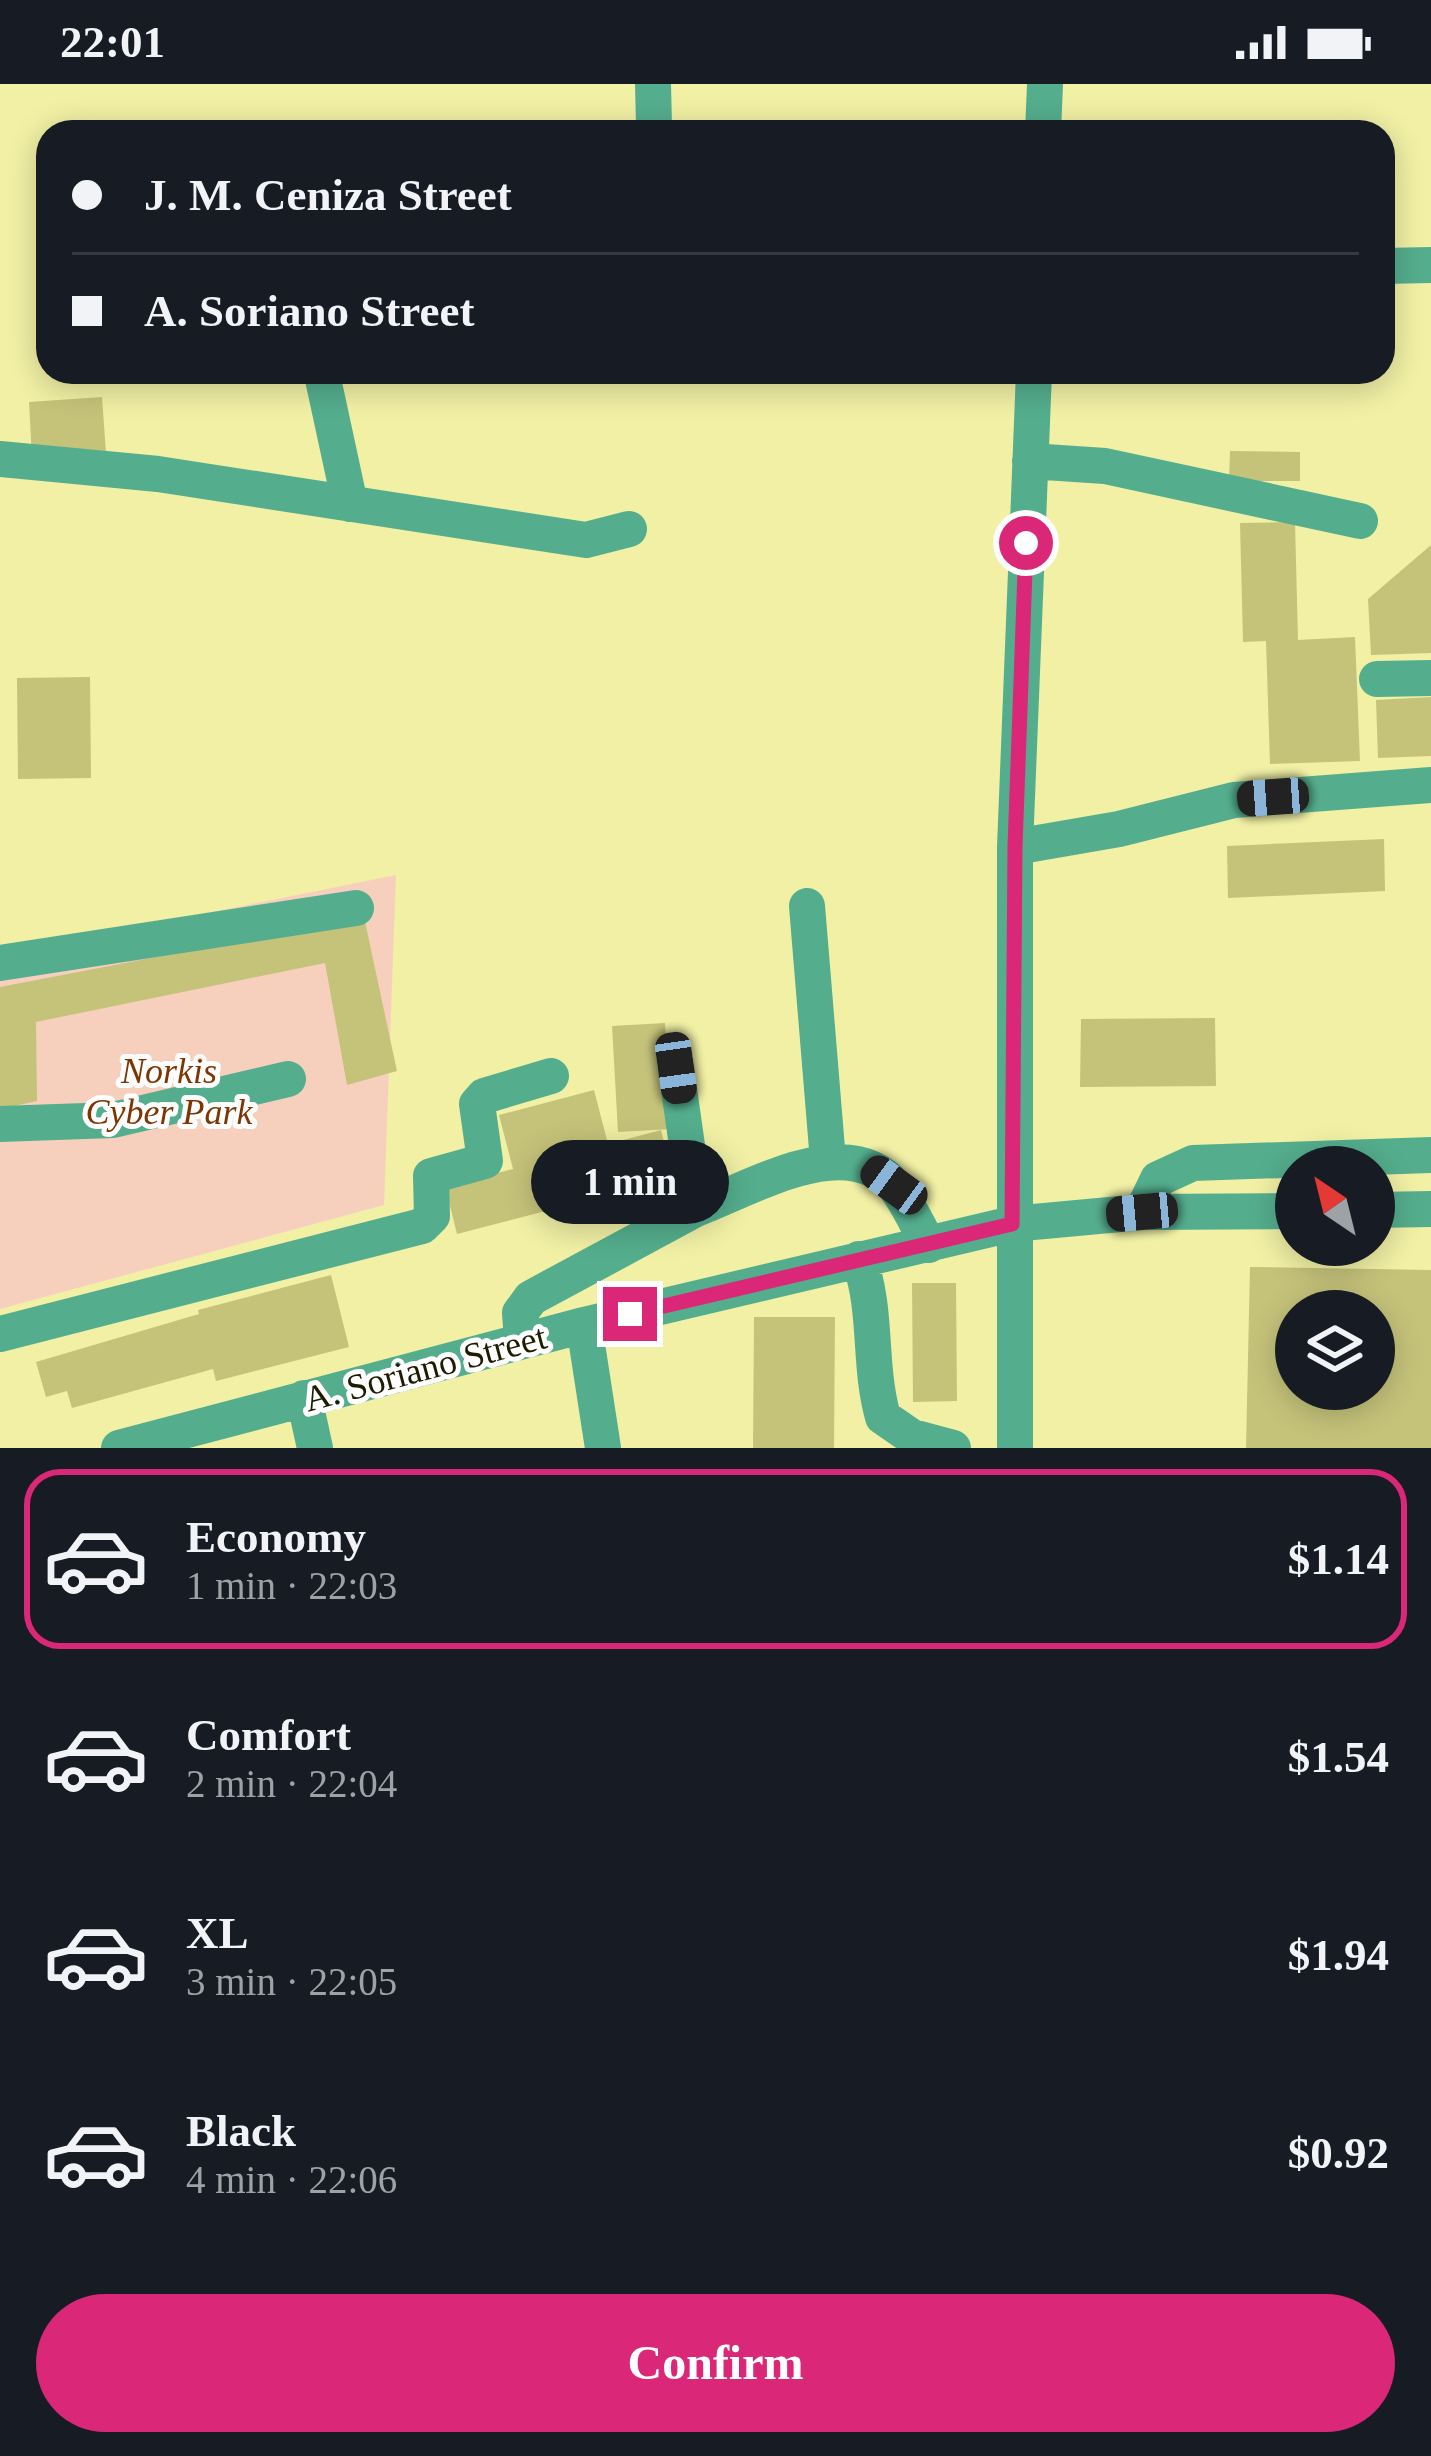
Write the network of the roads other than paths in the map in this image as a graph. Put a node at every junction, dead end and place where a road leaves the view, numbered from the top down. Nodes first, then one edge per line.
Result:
1 (653, 84) edge
2 (1045, 84) edge
3 (654, 120) edge
4 (1044, 120) edge
5 (1395, 266) edge
6 (1431, 266) edge
7 (324, 384) edge
8 (1033, 384) edge
9 (0, 459) edge
10 (1030, 461) junction
11 (350, 503) junction
12 (1360, 521) dead end
13 (629, 529) dead end
14 (1431, 678) edge
15 (1377, 679) dead end
16 (1431, 785) edge
17 (1015, 847) junction
18 (807, 906) dead end
19 (356, 908) dead end
20 (0, 963) edge
21 (676, 1068) dead end
22 (550, 1076) dead end
23 (288, 1079) dead end
24 (0, 1124) edge
25 (1431, 1155) edge
26 (828, 1161) junction
27 (696, 1209) junction
28 (1431, 1209) edge
29 (1275, 1210) edge
30 (1395, 1210) edge
31 (1142, 1212) junction
32 (1012, 1224) junction
33 (929, 1245) junction
34 (860, 1259) junction
35 (584, 1324) junction
36 (0, 1334) edge
37 (522, 1341) junction
38 (304, 1398) junction
39 (119, 1448) edge
40 (315, 1448) edge
41 (603, 1448) edge
42 (953, 1448) edge
43 (1015, 1448) edge

1 - 3 street
2 - 4 street
5 - 6 street
7 - 11 street
8 - 10 street
9 - 11 street
10 - 12 street
10 - 17 street
11 - 13 street
14 - 15 street
16 - 17 street
17 - 32 street
18 - 26 street
19 - 20 street
21 - 27 street
22 - 36 street
23 - 24 street
25 - 31 street
26 - 27 street
26 - 33 street
27 - 37 street
28 - 30 street
29 - 31 street, A. Soriano Street
31 - 32 street, A. Soriano Street
32 - 33 street, A. Soriano Street
32 - 43 street
33 - 34 street, A. Soriano Street
34 - 35 street, A. Soriano Street
34 - 42 street
35 - 37 street, A. Soriano Street
35 - 41 street
37 - 38 street, A. Soriano Street
38 - 39 street, A. Soriano Street
38 - 40 street

